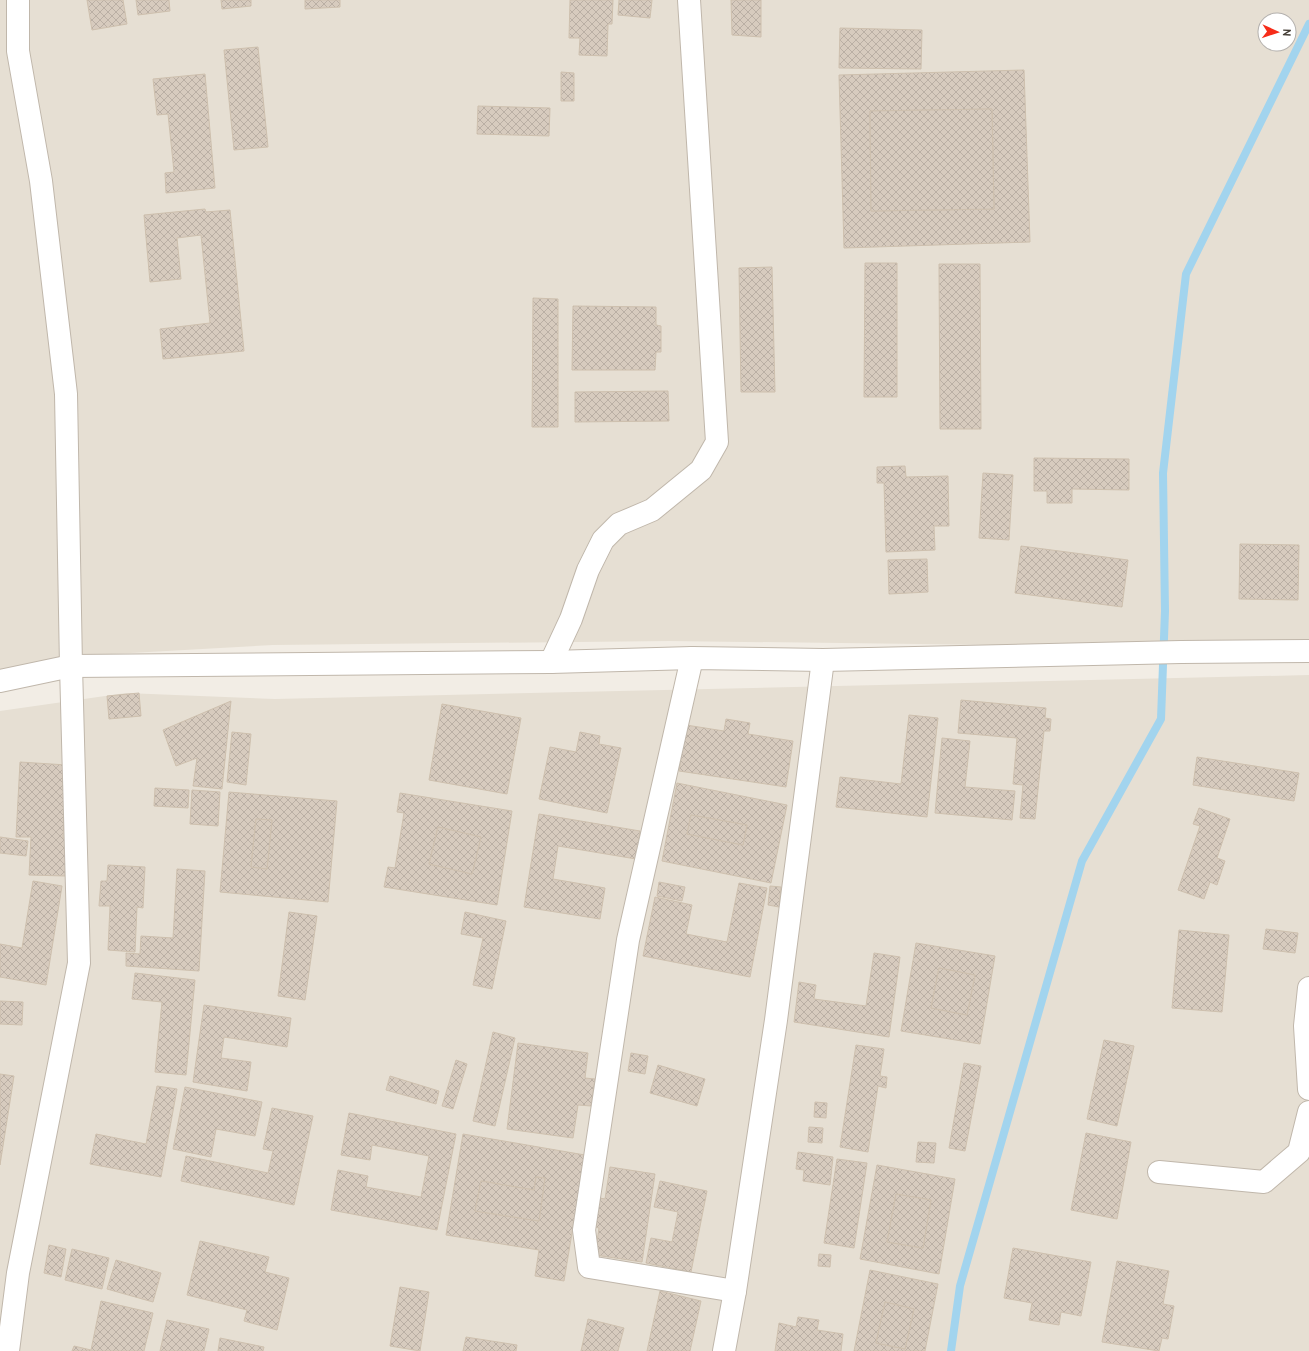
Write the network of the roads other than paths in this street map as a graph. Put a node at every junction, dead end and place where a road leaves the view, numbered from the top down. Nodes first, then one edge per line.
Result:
1 (18, 0) edge
2 (689, 0) edge
3 (9, 51) edge
4 (1309, 651) edge
5 (692, 658) junction
6 (823, 660) junction
7 (551, 662) junction
8 (71, 666) junction
9 (0, 680) edge
10 (1309, 988) edge
11 (1307, 1027) edge
12 (1309, 1089) edge
13 (1309, 1112) edge
14 (1159, 1172) dead end
15 (735, 1291) junction
16 (8, 1351) edge
17 (724, 1351) edge

1 - 3 street
2 - 7 street
3 - 8 street
4 - 6 street
5 - 6 street
5 - 7 street
5 - 15 street
6 - 15 street
7 - 8 street
8 - 9 street
8 - 16 street
10 - 11 street
11 - 12 street
13 - 14 street
15 - 17 street

